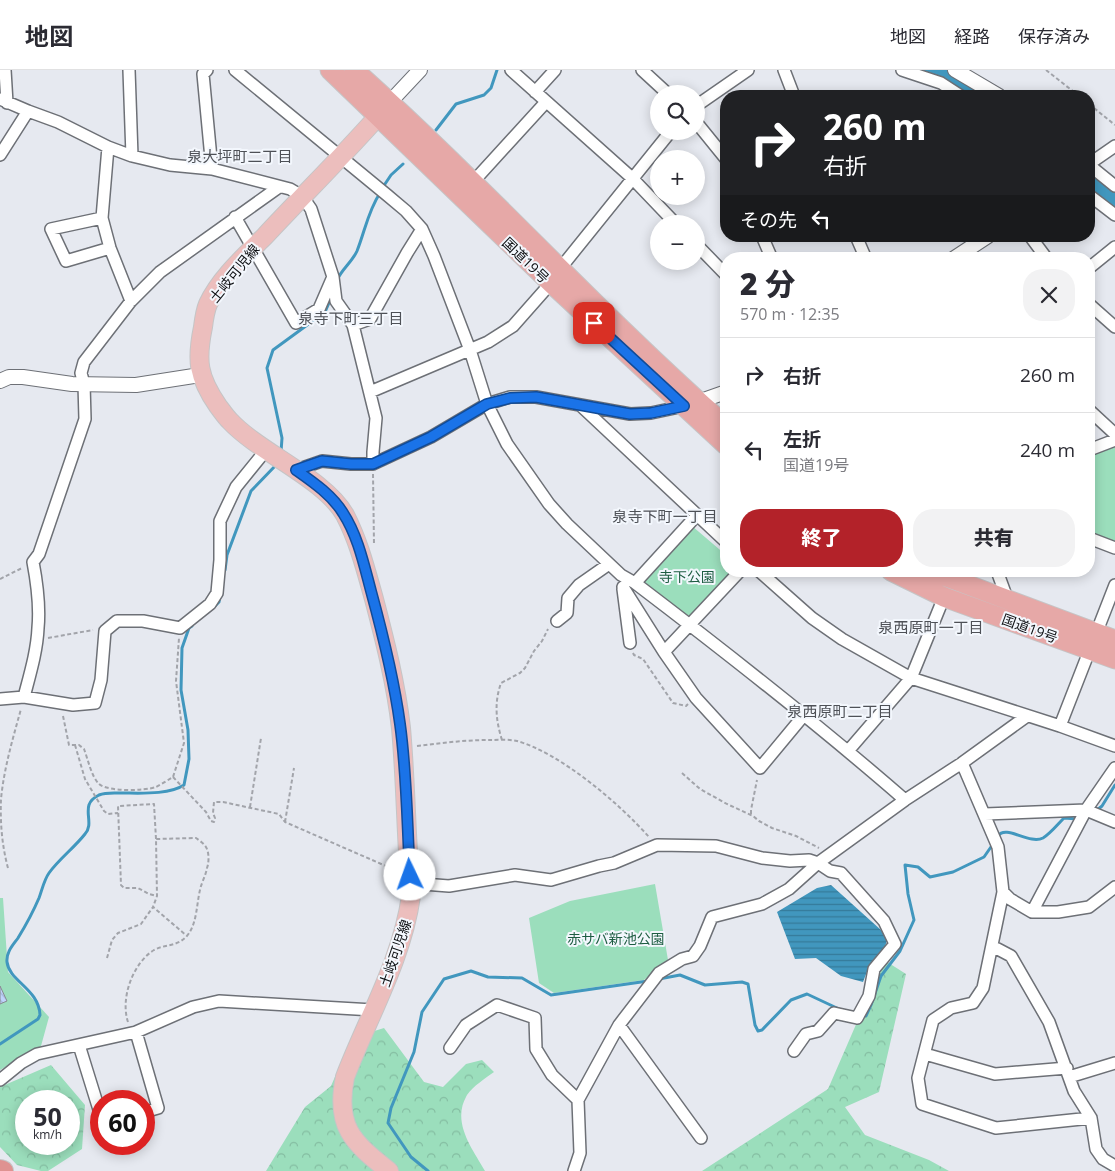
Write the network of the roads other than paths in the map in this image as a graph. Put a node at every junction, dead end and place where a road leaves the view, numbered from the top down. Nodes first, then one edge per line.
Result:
1 (5, 70) edge
2 (129, 70) edge
3 (207, 70) edge
4 (235, 70) edge
5 (330, 70) edge
6 (354, 70) edge
7 (420, 70) edge
8 (512, 70) edge
9 (555, 70) edge
10 (642, 70) edge
11 (748, 70) edge
12 (784, 70) edge
13 (902, 70) edge
14 (955, 70) edge
15 (658, 85) edge
16 (792, 90) edge
17 (952, 90) edge
18 (989, 90) edge
19 (535, 92) junction
20 (705, 100) edge
21 (4, 101) edge
22 (546, 102) junction
23 (384, 109) junction
24 (28, 111) junction
25 (705, 133) edge
26 (664, 140) edge
27 (1115, 146) edge
28 (108, 147) junction
29 (720, 152) edge
30 (0, 155) edge
31 (132, 156) junction
32 (341, 158) junction
33 (1095, 161) edge
34 (212, 169) junction
35 (1095, 170) edge
36 (632, 178) junction
37 (473, 182) junction
38 (279, 186) junction
39 (1115, 186) edge
40 (302, 196) junction
41 (1095, 200) edge
42 (667, 215) edge
43 (1115, 215) edge
44 (235, 217) junction
45 (102, 218) junction
46 (422, 230) junction
47 (977, 242) edge
48 (110, 248) junction
49 (253, 248) junction
50 (1115, 248) edge
51 (963, 252) edge
52 (705, 253) edge
53 (1095, 263) edge
54 (720, 269) edge
55 (555, 276) junction
56 (332, 277) junction
57 (131, 301) junction
58 (1095, 309) edge
59 (353, 325) junction
60 (1115, 327) edge
61 (470, 350) junction
62 (200, 374) junction
63 (0, 381) edge
64 (84, 384) junction
65 (370, 392) junction
66 (720, 394) edge
67 (487, 404) junction
68 (692, 404) junction
69 (580, 405) junction
70 (1095, 416) edge
71 (720, 422) edge
72 (1115, 434) edge
73 (720, 438) edge
74 (1115, 440) edge
75 (1095, 448) edge
76 (268, 452) junction
77 (373, 464) junction
78 (291, 467) junction
79 (697, 515) junction
80 (720, 536) edge
81 (1095, 540) edge
82 (1115, 548) edge
83 (609, 564) junction
84 (621, 575) junction
85 (734, 577) edge
86 (766, 577) edge
87 (903, 577) edge
88 (947, 577) edge
89 (999, 577) edge
90 (635, 583) junction
91 (1115, 585) edge
92 (623, 587) junction
93 (944, 597) junction
94 (1008, 600) junction
95 (557, 621) road end
96 (690, 625) junction
97 (1115, 640) edge
98 (1093, 641) junction
99 (630, 643) road end
100 (664, 652) junction
101 (1115, 659) edge
102 (911, 678) junction
103 (24, 697) junction
104 (0, 699) edge
105 (804, 714) junction
106 (1027, 716) junction
107 (1060, 726) junction
108 (1115, 746) edge
109 (848, 751) junction
110 (962, 763) junction
111 (1115, 768) edge
112 (905, 800) junction
113 (1086, 810) junction
114 (985, 814) junction
115 (1115, 822) edge
116 (818, 863) junction
117 (410, 879) junction
118 (1115, 887) edge
119 (1003, 892) junction
120 (1032, 912) junction
121 (992, 946) junction
122 (373, 1010) junction
123 (619, 1025) junction
124 (134, 1033) junction
125 (79, 1045) junction
126 (450, 1048) dead end
127 (794, 1050) dead end
128 (925, 1054) junction
129 (1115, 1063) edge
130 (1068, 1072) junction
131 (0, 1080) edge
132 (93, 1090) edge
133 (152, 1090) edge
134 (155, 1099) edge
135 (578, 1100) junction
136 (155, 1109) edge
137 (1091, 1118) junction
138 (701, 1138) dead end
139 (1115, 1166) edge
140 (389, 1171) edge
141 (574, 1171) edge

1 - 21 street
2 - 31 street
3 - 34 street
4 - 32 street
5 - 23 highway, 国道19号
6 - 23 highway, 国道19号
7 - 23 street
8 - 19 street
9 - 19 street
10 - 15 street
11 - 20 street
12 - 16 street
13 - 17 street
14 - 18 street
19 - 22 street
21 - 24 street
22 - 36 street
22 - 37 street
23 - 32 main road, 土岐可児線
23 - 37 highway, 国道19号
23 - 55 highway, 国道19号
24 - 28 street
24 - 30 street
25 - 29 street
26 - 36 street
27 - 33 street
28 - 31 street
28 - 45 street
31 - 34 street
32 - 40 main road, 土岐可児線
32 - 46 street
34 - 38 street
35 - 39 street
36 - 42 street
36 - 55 street
37 - 55 highway, 国道19号
38 - 40 street
38 - 44 street
40 - 49 main road, 土岐可児線
40 - 56 street
41 - 43 street
44 - 49 street
44 - 57 street
45 - 48 street
45 - 48 street
46 - 59 street
46 - 61 street
47 - 51 street
48 - 57 street
49 - 56 street
49 - 62 main road, 土岐可児線
50 - 53 street
52 - 54 street
55 - 61 street
55 - 68 highway, 国道19号
56 - 59 street
57 - 64 street
58 - 60 street
59 - 65 street
61 - 65 street
61 - 67 street
62 - 64 street
62 - 76 main road, 土岐可児線
63 - 64 street
64 - 103 street
65 - 77 street
66 - 68 street
67 - 69 street
67 - 77 street
67 - 83 street
68 - 69 street
68 - 71 highway, 国道19号
68 - 73 highway, 国道19号
69 - 79 street
70 - 72 street
74 - 75 street
76 - 78 main road, 土岐可児線
76 - 103 street
77 - 78 street
78 - 117 main road, 土岐可児線
79 - 80 street
79 - 90 street
81 - 82 street
83 - 84 street
83 - 95 street
84 - 90 street
84 - 92 street
85 - 96 street
86 - 102 street
87 - 93 highway, 国道19号
88 - 94 highway, 国道19号
89 - 94 street
90 - 96 street
91 - 98 street
92 - 99 street
92 - 100 street
93 - 98 highway, 国道19号
93 - 102 street
94 - 98 highway, 国道19号
96 - 100 street
96 - 105 street
97 - 98 highway, 国道19号
98 - 101 highway, 国道19号
98 - 107 street
100 - 105 street
102 - 106 street
102 - 109 street
103 - 104 street
105 - 109 street
106 - 107 street
106 - 110 street
107 - 108 street
109 - 112 street
110 - 112 street
110 - 114 street
111 - 113 street
112 - 116 street
113 - 114 street
113 - 115 street
113 - 120 street
114 - 119 street
116 - 117 street
116 - 123 street
116 - 127 street
117 - 122 main road, 土岐可児線
118 - 120 street
119 - 120 street
119 - 121 street
121 - 128 street
121 - 130 street
122 - 124 street
122 - 140 main road, 土岐可児線
123 - 135 street
123 - 138 street
124 - 125 street
124 - 133 street
125 - 131 street
125 - 132 street
126 - 135 street
128 - 130 street
128 - 137 street
129 - 130 street
130 - 137 street
134 - 136 street
135 - 141 street
137 - 139 street

